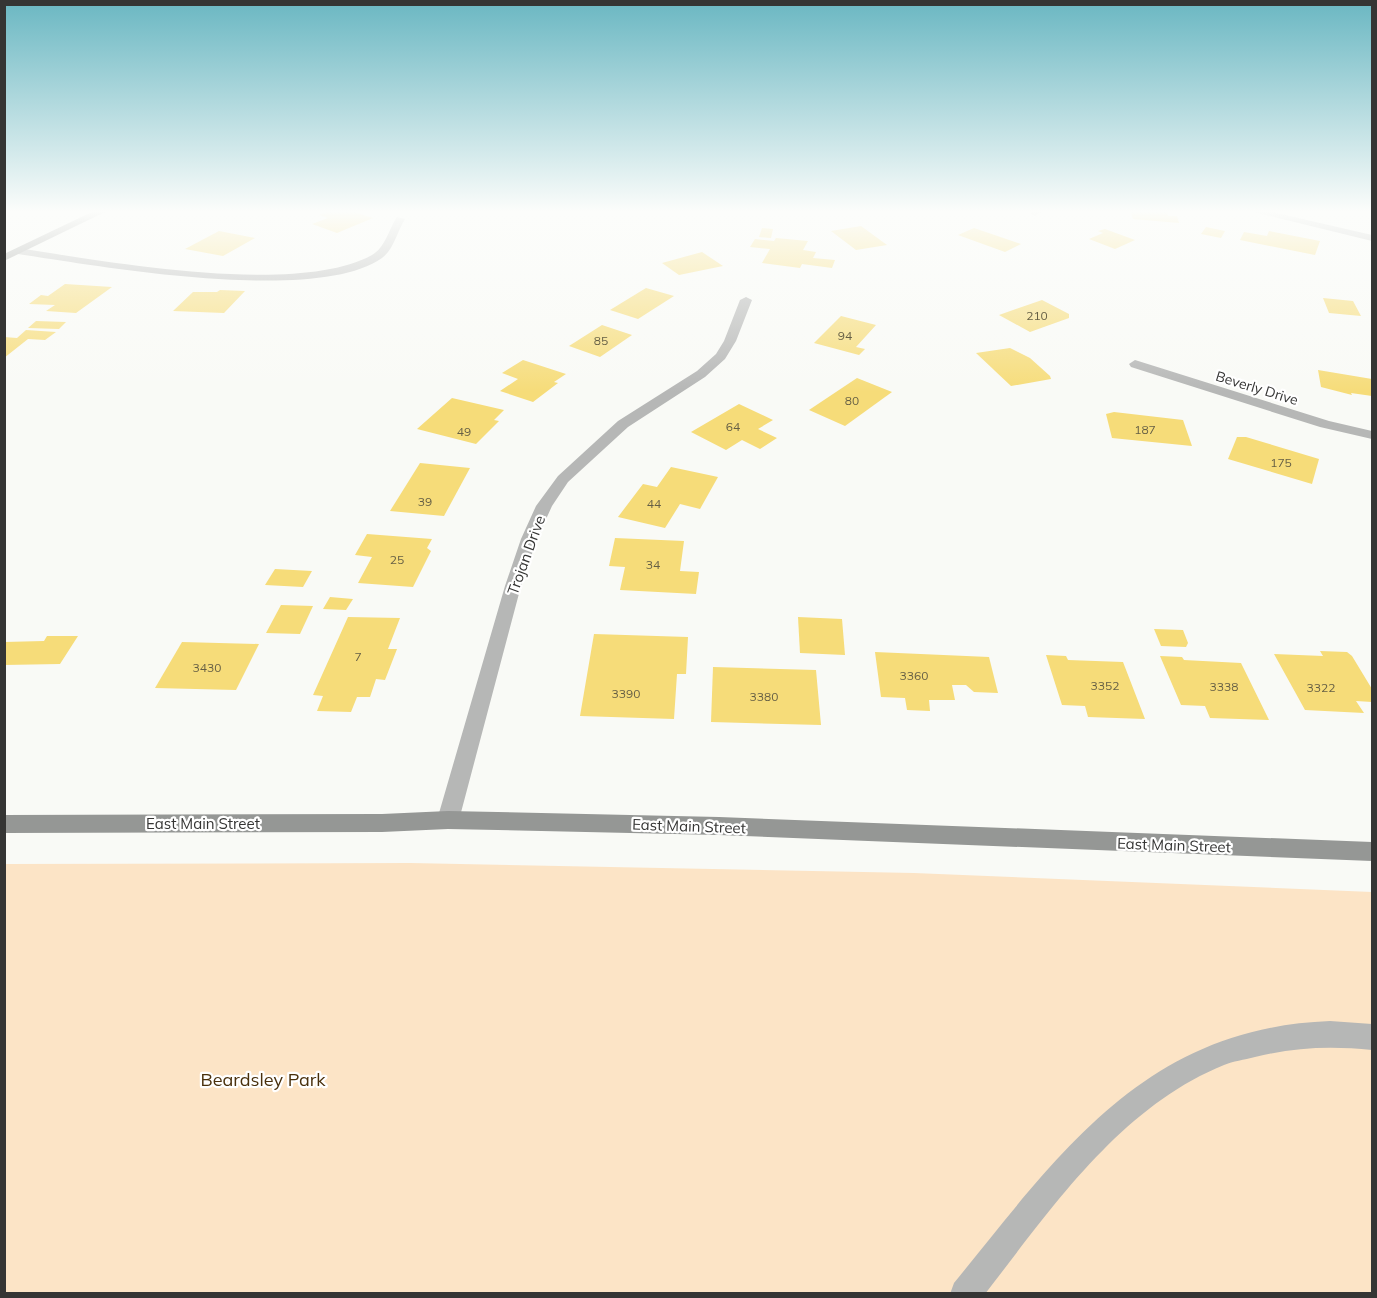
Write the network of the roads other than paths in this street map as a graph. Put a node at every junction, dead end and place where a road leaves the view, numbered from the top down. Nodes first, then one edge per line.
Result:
1 (166, 271) edge
2 (331, 271) edge
3 (746, 300) dead end
4 (1135, 364) dead end
5 (1372, 435) edge
6 (448, 820) junction
7 (4, 824) edge
8 (1372, 852) edge
9 (1372, 1037) edge
10 (965, 1293) edge

1 - 2 street
3 - 6 street, Trojan Drive
4 - 5 street, Beverly Drive
6 - 7 main road, East Main Street
6 - 8 main road, East Main Street
9 - 10 street

